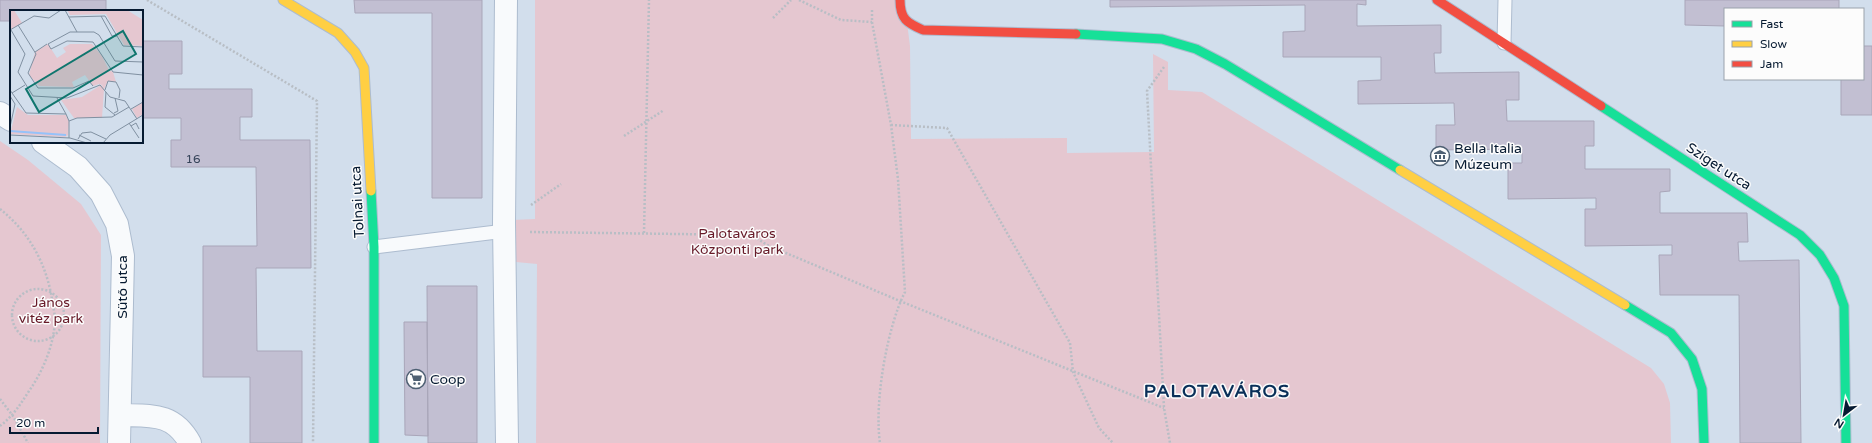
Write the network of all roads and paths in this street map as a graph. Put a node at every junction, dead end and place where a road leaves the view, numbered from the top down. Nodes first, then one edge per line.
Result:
1 (147, 0) edge
2 (283, 0) edge
3 (506, 0) edge
4 (649, 0) edge
5 (792, 0) edge
6 (799, 0) edge
7 (900, 0) edge
8 (1437, 0) edge
9 (1505, 0) edge
10 (872, 7) dead end
11 (773, 18) dead end
12 (872, 22) junction
13 (1162, 39) junction
14 (1504, 43) junction
15 (664, 110) dead end
16 (0, 113) edge
17 (10, 119) edge
18 (647, 121) junction
19 (891, 125) junction
20 (624, 136) dead end
21 (44, 143) edge
22 (0, 209) edge
23 (505, 231) junction
24 (644, 233) junction
25 (374, 247) junction
26 (50, 291) junction
27 (900, 301) junction
28 (52, 337) junction
29 (1073, 372) junction
30 (0, 399) edge
31 (1164, 408) junction
32 (120, 415) junction
33 (13, 416) junction
34 (0, 426) edge
35 (28, 443) edge
36 (119, 443) edge
37 (190, 443) edge
38 (313, 443) edge
39 (374, 443) edge
40 (507, 443) edge
41 (880, 443) edge
42 (1113, 443) edge
43 (1170, 443) edge
44 (1704, 443) edge
45 (1846, 443) edge

1 - 38 path
2 - 25 street, Tolnai utca
3 - 23 street
4 - 18 path
5 - 11 path
6 - 12 path
7 - 13 street
8 - 14 street, Sziget utca
9 - 14 lane
10 - 12 path
12 - 19 path
13 - 31 path
13 - 44 street
14 - 45 street, Sziget utca
15 - 18 path
16 - 17 street
18 - 20 path
18 - 24 path
19 - 27 path
19 - 29 path
21 - 32 street, Sütő utca
22 - 26 path
23 - 24 path
23 - 25 lane
23 - 40 street
24 - 27 path
25 - 39 street, Tolnai utca
26 - 28 path
26 - 28 path
26 - 28 path
27 - 29 path
27 - 41 path
28 - 33 path
29 - 31 path
29 - 42 path
30 - 33 path
31 - 43 path
32 - 36 street, Sütő utca
32 - 37 street
33 - 34 path
33 - 35 path

